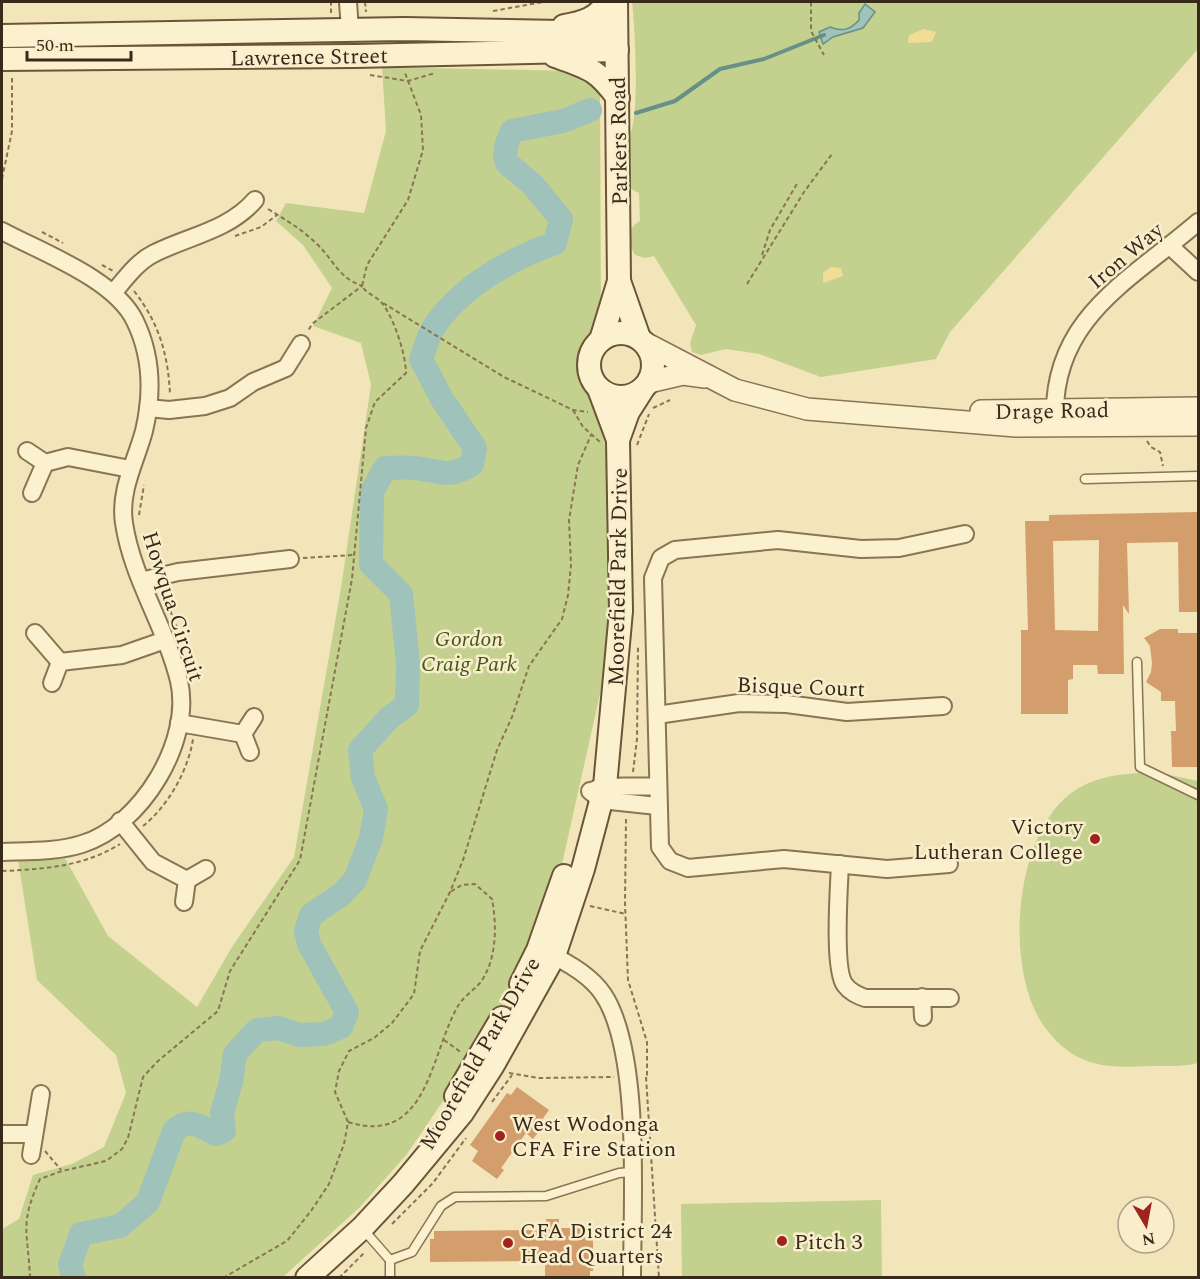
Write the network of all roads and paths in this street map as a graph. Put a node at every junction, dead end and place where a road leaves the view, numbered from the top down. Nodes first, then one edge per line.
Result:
1 (332, 2) edge
2 (348, 2) edge
3 (365, 2) edge
4 (543, 2) edge
5 (607, 2) edge
6 (616, 2) edge
7 (811, 2) edge
8 (366, 12) dead end
9 (488, 12) dead end
10 (331, 13) dead end
11 (350, 30) junction
12 (2, 36) edge
13 (542, 41) junction
14 (617, 41) junction
15 (404, 55) junction
16 (355, 56) junction
17 (824, 56) dead end
18 (7, 68) edge
19 (618, 98) junction
20 (832, 154) dead end
21 (2, 179) edge
22 (798, 182) dead end
23 (255, 200) joint
24 (1198, 222) edge
25 (2, 231) edge
26 (1170, 246) junction
27 (761, 258) junction
28 (1198, 272) edge
29 (619, 280) junction
30 (747, 284) dead end
31 (362, 286) junction
32 (113, 293) junction
33 (380, 301) junction
34 (601, 340) junction
35 (642, 341) junction
36 (300, 344) joint
37 (706, 377) junction
38 (599, 389) junction
39 (647, 394) junction
40 (148, 408) junction
41 (1198, 408) edge
42 (606, 412) junction
43 (1054, 418) junction
44 (1198, 425) edge
45 (591, 435) dead end
46 (1147, 436) dead end
47 (618, 440) junction
48 (27, 451) dead end
49 (638, 456) dead end
50 (45, 463) junction
51 (130, 469) junction
52 (1198, 476) edge
53 (1163, 477) junction
54 (1084, 479) dead end
55 (32, 493) dead end
56 (965, 534) dead end
57 (354, 555) junction
58 (290, 559) joint
59 (141, 581) junction
60 (35, 633) dead end
61 (165, 640) junction
62 (638, 644) dead end
63 (60, 662) junction
64 (1137, 662) dead end
65 (52, 683) dead end
66 (944, 706) dead end
67 (254, 717) dead end
68 (657, 721) junction
69 (179, 723) junction
70 (637, 726) junction
71 (243, 734) junction
72 (250, 752) dead end
73 (657, 786) junction
74 (598, 792) junction
75 (1198, 795) edge
76 (630, 796) junction
77 (657, 806) junction
78 (120, 821) junction
79 (2, 852) edge
80 (840, 864) junction
81 (949, 864) dead end
82 (206, 869) dead end
83 (187, 880) junction
84 (450, 892) junction
85 (184, 902) dead end
86 (571, 902) junction
87 (626, 914) junction
88 (546, 953) junction
89 (922, 997) junction
90 (950, 998) dead end
91 (923, 1017) dead end
92 (444, 1040) junction
93 (486, 1062) junction
94 (628, 1077) junction
95 (646, 1077) junction
96 (41, 1094) dead end
97 (348, 1122) junction
98 (2, 1134) edge
99 (32, 1144) junction
100 (62, 1171) junction
101 (632, 1172) junction
102 (362, 1228) junction
103 (390, 1260) junction
104 (30, 1278) edge
105 (223, 1278) edge
106 (307, 1278) edge
107 (390, 1278) edge
108 (632, 1278) edge
109 (659, 1278) edge

1 - 10 path
2 - 11 street
3 - 8 path
4 - 9 path
5 - 13 main road
6 - 14 main road, Parkers Road
7 - 17 path
11 - 12 main road, Lawrence Street
11 - 13 main road, Lawrence Street
11 - 16 main road
13 - 14 main road, Lawrence Street
13 - 15 main road, Lawrence Street
13 - 19 main road
14 - 19 main road, Parkers Road
15 - 16 main road, Lawrence Street
15 - 31 path
16 - 18 main road, Lawrence Street
18 - 21 path
19 - 29 main road, Parkers Road
20 - 27 path
22 - 27 path
23 - 31 path
23 - 32 street
24 - 26 street, Iron Way
25 - 32 street, Howqua Circuit
26 - 28 street
26 - 43 street, Iron Way
27 - 30 path
29 - 34 main road, Parkers Road
29 - 35 main road, Parkers Road
31 - 33 path
31 - 36 path
32 - 40 street, Howqua Circuit
33 - 42 path
33 - 57 path
34 - 35 main road
34 - 38 main road
35 - 37 street, Drage Road
35 - 39 main road
36 - 40 street
37 - 39 street, Drage Road
37 - 43 street, Drage Road
38 - 39 main road
38 - 42 main road
39 - 47 main road
39 - 49 path
40 - 51 street, Howqua Circuit
41 - 43 street, Drage Road
42 - 47 main road
43 - 44 street, Drage Road
45 - 84 path
46 - 53 path
47 - 74 main road, Moorefield Park Drive
48 - 50 street
50 - 51 street
50 - 55 street
51 - 59 street, Howqua Circuit
52 - 53 lane
53 - 54 lane
56 - 68 street
57 - 58 path
57 - 100 path
58 - 59 street
59 - 61 street, Howqua Circuit
60 - 63 street
61 - 63 street
61 - 69 street, Howqua Circuit
62 - 70 path
63 - 65 street
64 - 75 lane
66 - 68 street, Bisque Court
67 - 71 street
68 - 70 path
68 - 73 street
69 - 71 street
69 - 78 street, Howqua Circuit
70 - 76 path
71 - 72 street
73 - 76 street
73 - 77 street
74 - 76 street
74 - 86 main road, Moorefield Park Drive
74 - 88 main road, Moorefield Park Drive
76 - 77 street
76 - 87 path
77 - 80 street
78 - 79 street, Howqua Circuit
78 - 83 street
80 - 81 street
80 - 89 street
82 - 83 street
83 - 85 street
84 - 92 path
84 - 97 path
86 - 87 path
86 - 88 main road, Moorefield Park Drive
87 - 95 path
88 - 93 main road, Moorefield Park Drive
88 - 94 street
89 - 90 street
89 - 91 street
92 - 93 path
92 - 97 path
93 - 94 path
93 - 102 main road, Moorefield Park Drive
94 - 95 path
94 - 101 street
95 - 109 path
96 - 99 street
97 - 105 path
98 - 99 street
99 - 100 path
100 - 104 path
101 - 103 lane
101 - 108 street
102 - 103 lane
102 - 106 main road, Moorefield Park Drive
103 - 107 lane

